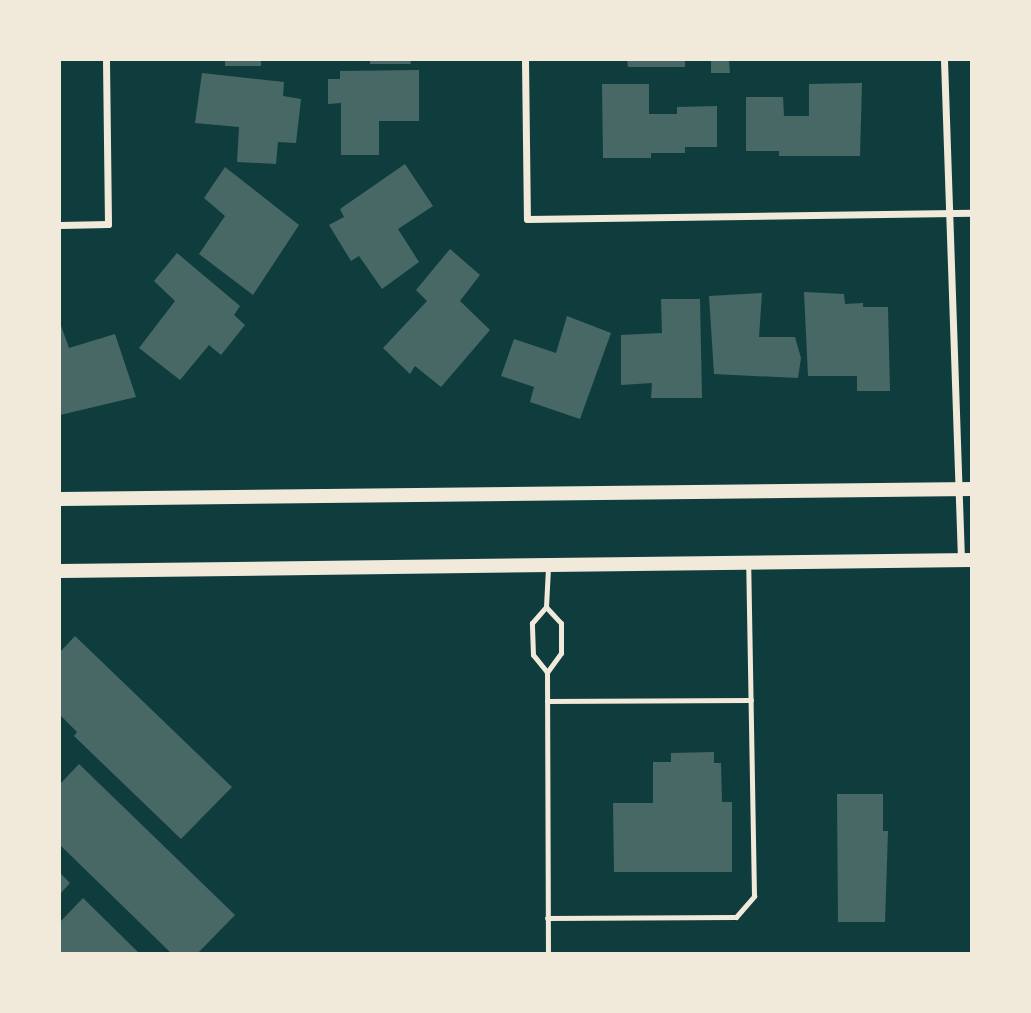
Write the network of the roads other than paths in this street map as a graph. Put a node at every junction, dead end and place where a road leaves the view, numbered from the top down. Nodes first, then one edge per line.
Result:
1 (106, 60) edge
2 (525, 60) edge
3 (944, 60) edge
4 (946, 213) junction
5 (971, 213) edge
6 (60, 225) edge
7 (965, 489) edge
8 (60, 499) edge
9 (966, 560) edge
10 (748, 563) junction
11 (548, 565) junction
12 (60, 570) edge
13 (546, 607) junction
14 (547, 671) junction
15 (751, 700) junction
16 (547, 701) junction
17 (547, 918) junction
18 (548, 954) edge

1 - 6 street
2 - 4 street
3 - 4 street
4 - 5 street
4 - 7 street
7 - 8 main road
7 - 9 street
9 - 10 main road
10 - 11 main road
10 - 15 lane
11 - 12 main road
11 - 13 lane
13 - 14 lane
13 - 14 lane
14 - 16 lane
15 - 16 lane
15 - 17 lane
16 - 17 lane
17 - 18 lane

